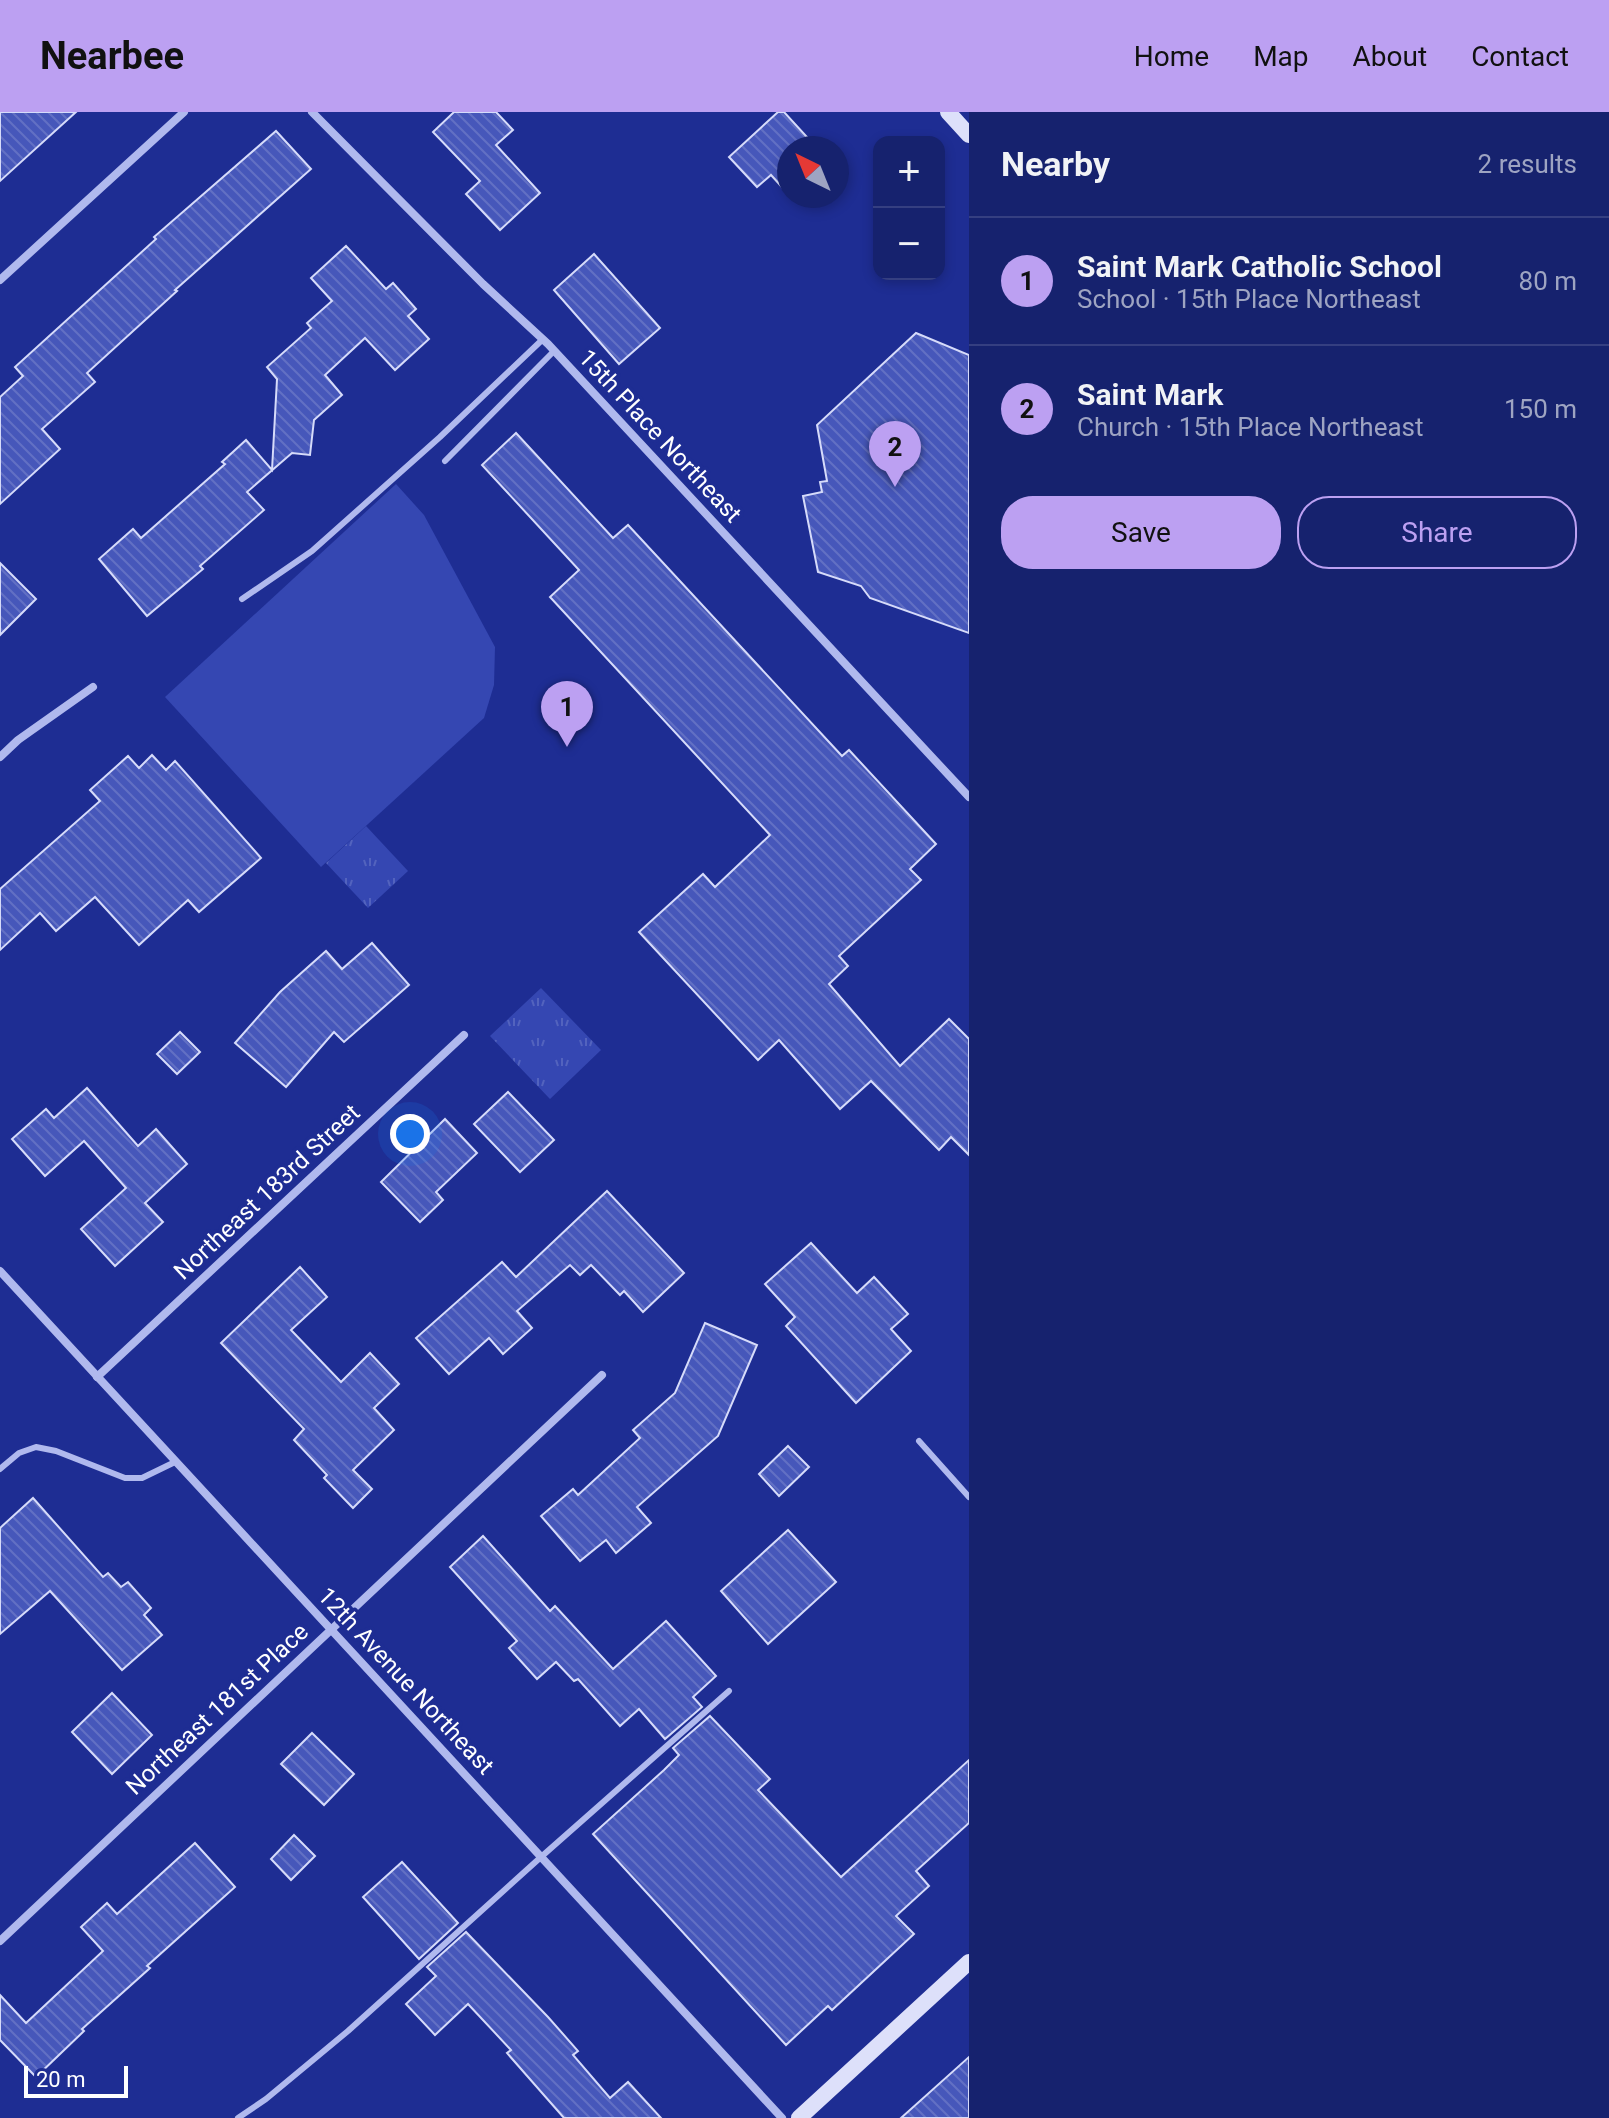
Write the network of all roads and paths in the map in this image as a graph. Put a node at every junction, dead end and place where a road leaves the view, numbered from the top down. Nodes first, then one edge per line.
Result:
1 (184, 112) edge
2 (312, 112) edge
3 (948, 112) edge
4 (969, 135) edge
5 (0, 280) edge
6 (542, 340) junction
7 (554, 351) junction
8 (445, 461) dead end
9 (242, 599) dead end
10 (93, 687) dead end
11 (0, 757) edge
12 (969, 797) edge
13 (464, 1035) dead end
14 (0, 1271) edge
15 (602, 1375) dead end
16 (97, 1377) junction
17 (919, 1441) dead end
18 (175, 1462) junction
19 (0, 1469) edge
20 (969, 1497) edge
21 (330, 1630) junction
22 (729, 1691) dead end
23 (541, 1857) junction
24 (0, 1941) edge
25 (969, 1962) edge
26 (238, 2118) edge
27 (782, 2118) edge
28 (799, 2118) edge

1 - 5 street
2 - 6 street, 15th Place Northeast
3 - 4 street
6 - 7 street, 15th Place Northeast
6 - 9 lane
7 - 8 lane
7 - 12 street, 15th Place Northeast
10 - 11 street
13 - 16 street, Northeast 183rd Street
14 - 16 street, 12th Avenue Northeast
15 - 21 street, Northeast 181st Place
16 - 18 street, 12th Avenue Northeast
17 - 20 lane
18 - 19 lane
18 - 21 street, 12th Avenue Northeast
21 - 23 street, 12th Avenue Northeast
21 - 24 street, Northeast 181st Place
22 - 23 lane
23 - 26 lane
23 - 27 street, 12th Avenue Northeast
25 - 28 street

